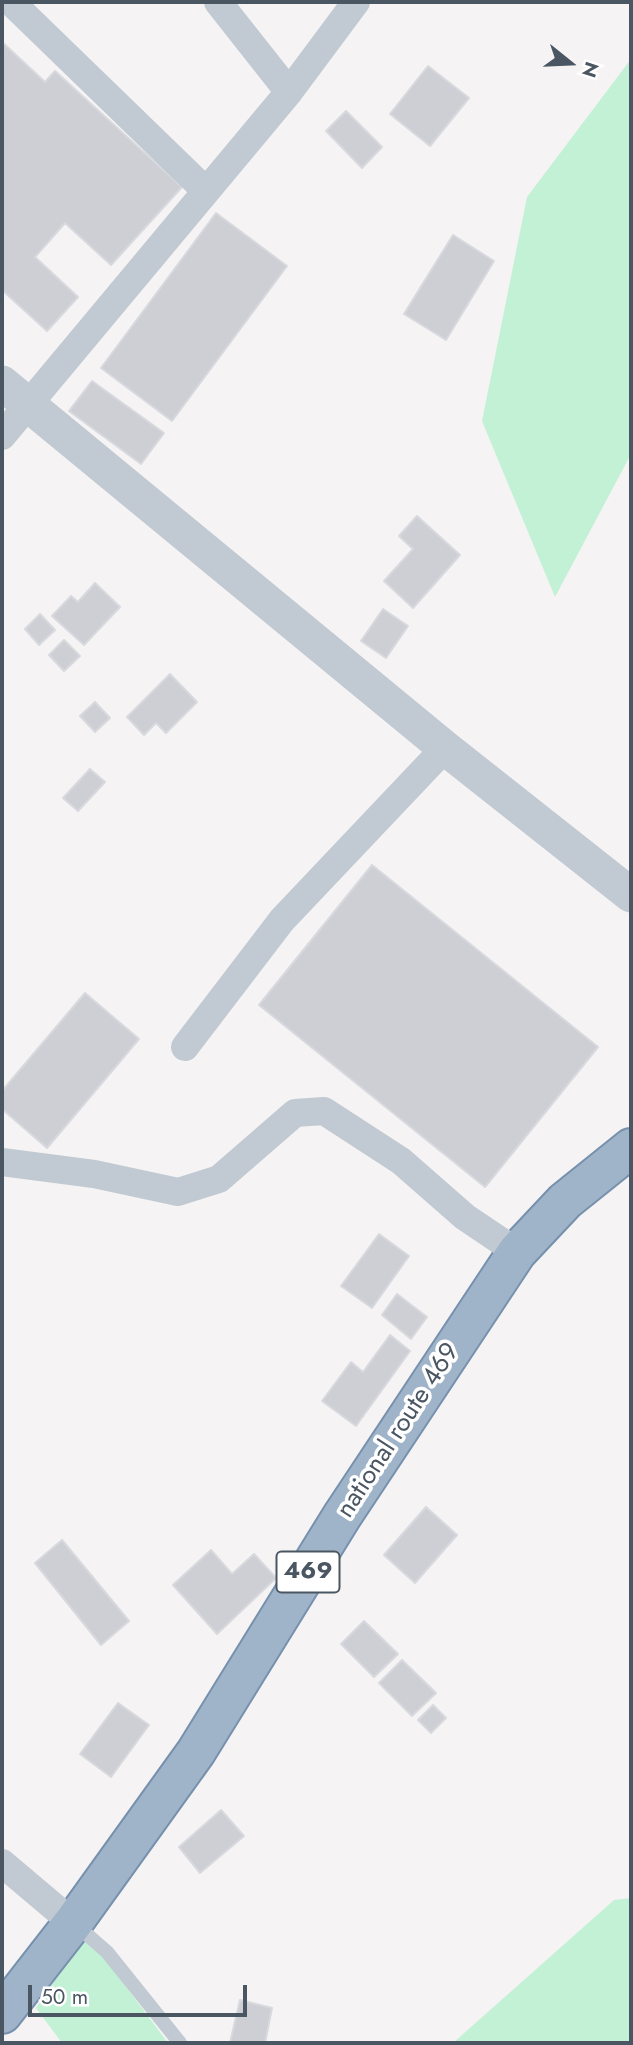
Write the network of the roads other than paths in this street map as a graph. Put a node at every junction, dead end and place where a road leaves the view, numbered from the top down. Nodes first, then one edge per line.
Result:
1 (11, 2) edge
2 (218, 2) edge
3 (356, 2) edge
4 (289, 92) junction
5 (206, 191) junction
6 (15, 394) edge
7 (2, 436) edge
8 (445, 748) junction
9 (631, 895) edge
10 (184, 1047) dead end
11 (631, 1148) edge
12 (2, 1162) edge
13 (517, 1252) junction
14 (2, 1863) edge
15 (73, 1923) junction
16 (2, 2014) edge
17 (180, 2043) edge

1 - 5 street
2 - 4 street
3 - 4 street
4 - 5 street
5 - 6 street
6 - 7 street
6 - 8 street
8 - 9 street
8 - 10 street
11 - 13 highway, national route 469 / 469
12 - 13 street
13 - 15 highway, national route 469 / 469
14 - 15 street
15 - 16 highway, national route 469 / 469
15 - 17 lane

